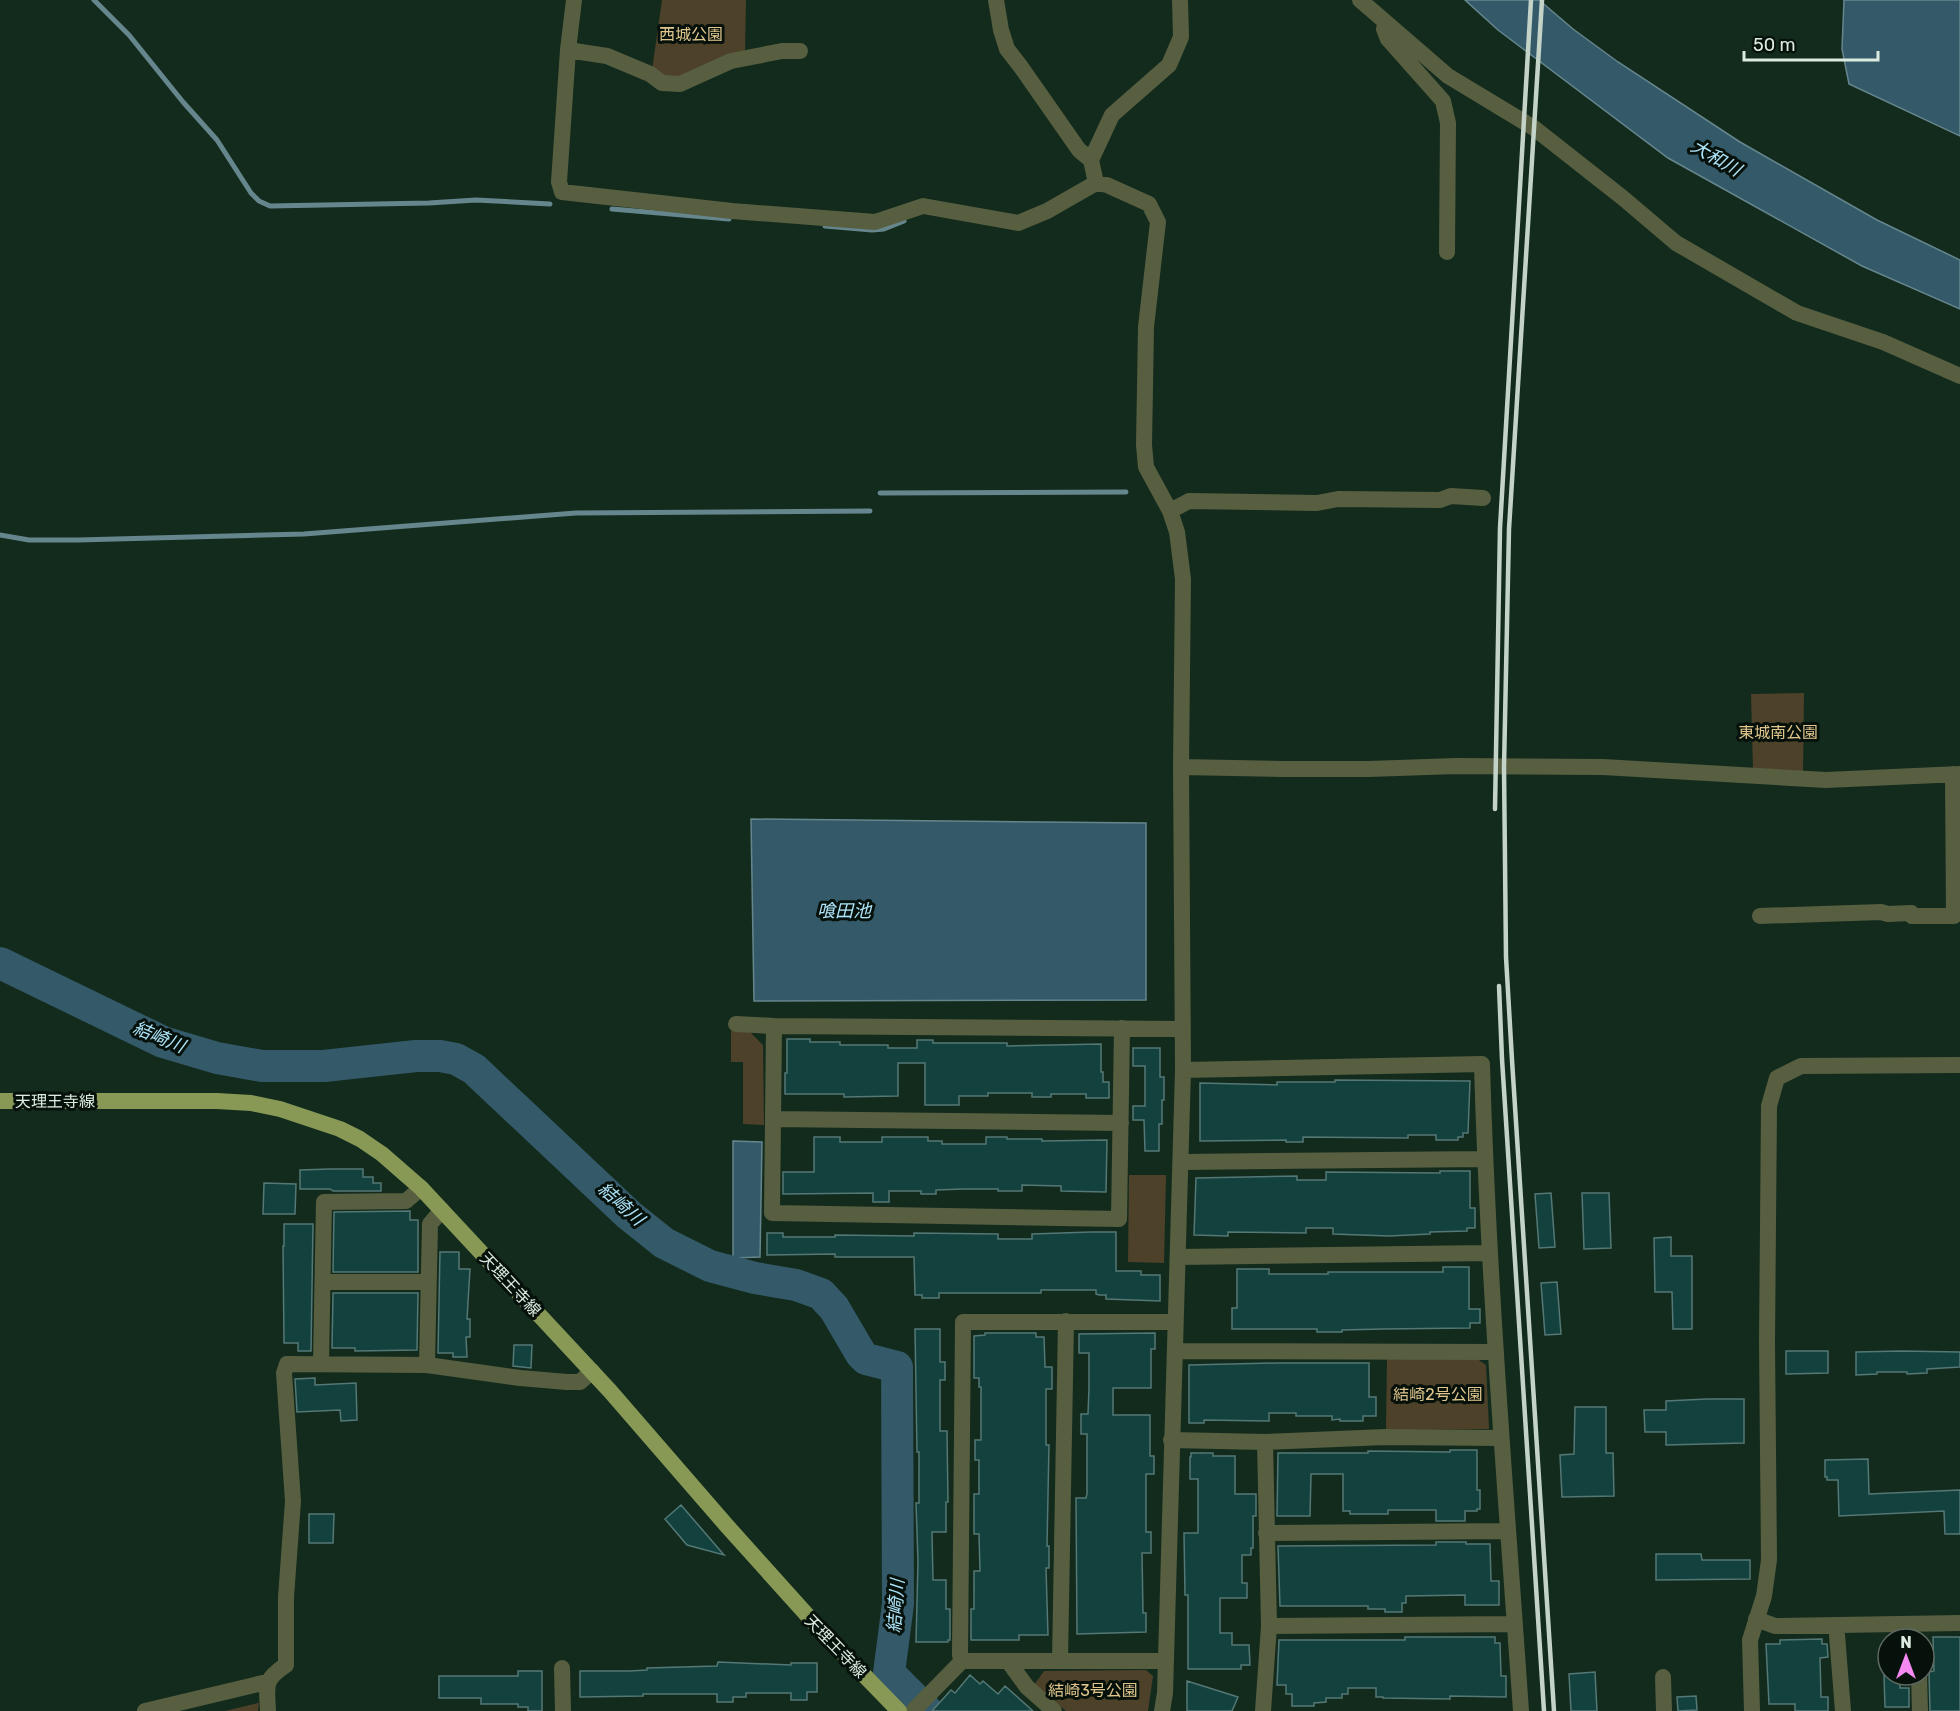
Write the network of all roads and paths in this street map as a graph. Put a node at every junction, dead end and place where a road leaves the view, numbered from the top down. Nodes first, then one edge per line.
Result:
1 (574, 0) edge
2 (996, 0) edge
3 (1179, 0) edge
4 (1360, 0) edge
5 (1379, 17) junction
6 (568, 50) junction
7 (800, 51) dead end
8 (1091, 160) junction
9 (1096, 183) junction
10 (1447, 252) dead end
11 (1960, 376) edge
12 (1483, 498) dead end
13 (1170, 511) junction
14 (1181, 767) junction
15 (1957, 774) edge
16 (1760, 916) dead end
17 (736, 1024) dead end
18 (774, 1026) junction
19 (1122, 1028) junction
20 (1183, 1029) junction
21 (1960, 1065) edge
22 (1183, 1070) junction
23 (0, 1101) edge
24 (773, 1119) junction
25 (1121, 1123) junction
26 (1484, 1159) junction
27 (1181, 1161) junction
28 (422, 1188) junction
29 (442, 1210) junction
30 (1489, 1253) junction
31 (1178, 1257) junction
32 (324, 1282) junction
33 (428, 1282) junction
34 (1066, 1321) junction
35 (1175, 1322) junction
36 (1175, 1351) junction
37 (1495, 1352) junction
38 (321, 1363) junction
39 (427, 1365) junction
40 (592, 1371) junction
41 (1500, 1438) junction
42 (1171, 1440) junction
43 (1265, 1442) junction
44 (1508, 1531) junction
45 (1266, 1533) junction
46 (1756, 1619) junction
47 (1960, 1623) edge
48 (1515, 1624) junction
49 (1269, 1626) junction
50 (1838, 1635) dead end
51 (962, 1661) junction
52 (1008, 1661) junction
53 (1060, 1661) junction
54 (1165, 1661) junction
55 (562, 1668) dead end
56 (1663, 1677) dead end
57 (267, 1683) junction
58 (1919, 1687) edge
59 (185, 1706) edge
60 (145, 1711) edge
61 (268, 1711) edge
62 (563, 1711) edge
63 (899, 1711) edge
64 (913, 1711) edge
65 (1054, 1711) edge
66 (1162, 1711) edge
67 (1263, 1711) edge
68 (1521, 1711) edge
69 (1664, 1711) edge
70 (1752, 1711) edge
71 (1843, 1711) edge
72 (1920, 1711) edge

1 - 6 street
2 - 8 street
3 - 8 street
4 - 5 street
5 - 10 street
5 - 11 street
6 - 7 street
6 - 9 street
8 - 9 street
9 - 13 street
12 - 13 street
13 - 14 street
14 - 15 street
14 - 20 street
15 - 16 street
17 - 18 street
18 - 19 street
18 - 24 street
19 - 20 street
19 - 25 street
20 - 22 street
21 - 46 street
22 - 26 street
22 - 27 street
23 - 28 main road, 天理王寺線
24 - 25 street
24 - 25 street
26 - 27 street
26 - 30 street
27 - 31 street
28 - 29 main road, 天理王寺線
28 - 32 street
29 - 33 street
29 - 40 main road, 天理王寺線
30 - 31 street
30 - 37 street
31 - 35 street
32 - 33 street
32 - 38 street
33 - 39 street
34 - 35 street
34 - 51 street
34 - 53 street
35 - 36 street
36 - 37 street
36 - 42 street
37 - 41 street
38 - 39 street
38 - 57 street
39 - 40 street
40 - 63 main road, 天理王寺線
41 - 43 street
41 - 44 street
42 - 43 street
42 - 54 street
43 - 45 street
44 - 45 street
44 - 48 street
45 - 49 street
46 - 47 street
46 - 70 street
48 - 49 street
48 - 68 street
49 - 67 street
50 - 71 street
51 - 52 street
51 - 64 street
52 - 53 street
52 - 65 street
53 - 54 street
54 - 66 street
55 - 62 street
56 - 69 street
57 - 59 street
57 - 61 street
58 - 72 street
59 - 60 street

